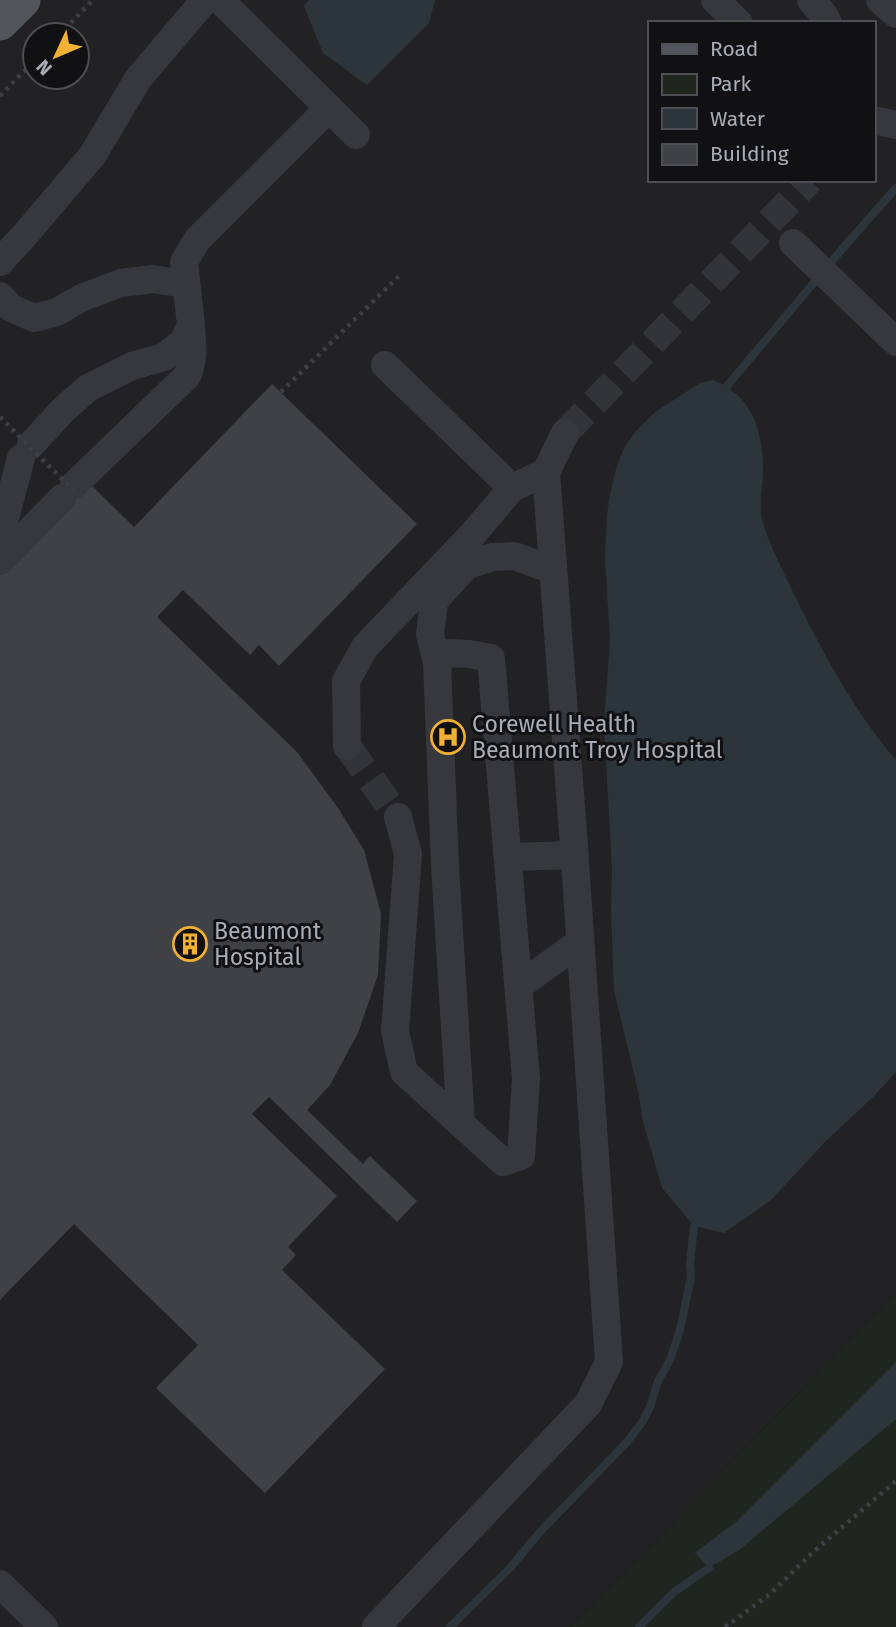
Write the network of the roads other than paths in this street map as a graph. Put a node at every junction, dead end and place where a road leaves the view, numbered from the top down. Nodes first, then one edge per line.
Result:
1 (22, 0) edge
2 (205, 0) edge
3 (220, 0) edge
4 (715, 0) edge
5 (811, 0) edge
6 (880, 0) edge
7 (896, 14) edge
8 (737, 21) edge
9 (827, 21) edge
10 (0, 22) edge
11 (329, 108) junction
12 (875, 120) edge
13 (896, 125) edge
14 (356, 135) dead end
15 (802, 251) dead end
16 (0, 262) edge
17 (185, 284) junction
18 (0, 296) edge
19 (191, 325) junction
20 (896, 342) edge
21 (385, 365) dead end
22 (565, 433) tunnel mouth
23 (546, 472) junction
24 (512, 488) junction
25 (4, 557) edge
26 (553, 570) junction
27 (437, 662) junction
28 (347, 747) tunnel mouth
29 (398, 817) tunnel mouth
30 (574, 855) junction
31 (508, 858) junction
32 (580, 942) junction
33 (519, 986) junction
34 (461, 1124) junction
35 (0, 1584) edge
36 (44, 1627) edge
37 (376, 1627) edge

1 - 10 main road
2 - 16 street
3 - 11 street
4 - 8 street
5 - 9 street
6 - 7 street
11 - 14 street
11 - 17 street
12 - 13 street
15 - 20 street
17 - 18 street
17 - 19 street
19 - 25 street
19 - 25 street
21 - 24 street
22 - 23 street
23 - 24 street
23 - 26 street
24 - 28 street
26 - 27 street
26 - 30 street
27 - 31 street
27 - 34 street
29 - 34 street
30 - 31 street
30 - 32 street
31 - 33 street
32 - 33 street
32 - 37 street
33 - 34 street
35 - 36 street

